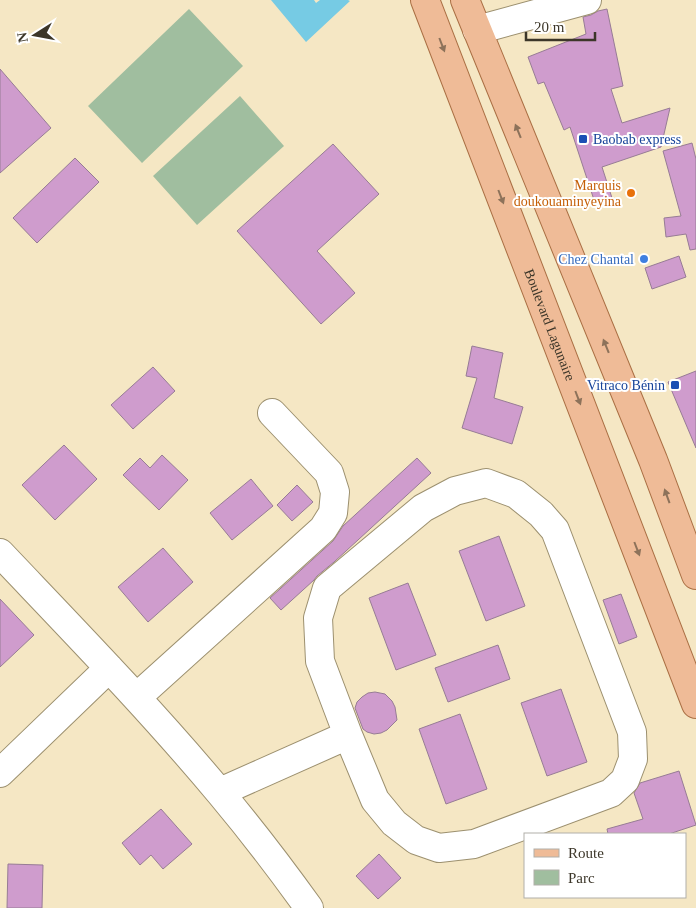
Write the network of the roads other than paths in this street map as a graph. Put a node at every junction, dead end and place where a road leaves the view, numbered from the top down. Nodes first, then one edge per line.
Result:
1 (425, 0) edge
2 (465, 0) edge
3 (587, 0) edge
4 (477, 30) junction
5 (272, 413) dead end
6 (0, 553) edge
7 (696, 575) edge
8 (109, 668) junction
9 (137, 697) junction
10 (696, 704) edge
11 (348, 735) junction
12 (0, 773) edge
13 (220, 792) junction
14 (309, 908) edge

1 -> 10 main road, Boulevard Lagunaire
2 - 4 main road
3 - 4 street
7 -> 4 main road
5 - 9 street
6 - 8 street
8 - 9 street
8 - 12 street
9 - 13 street
11 - 11 street
11 - 13 street
13 - 14 street

